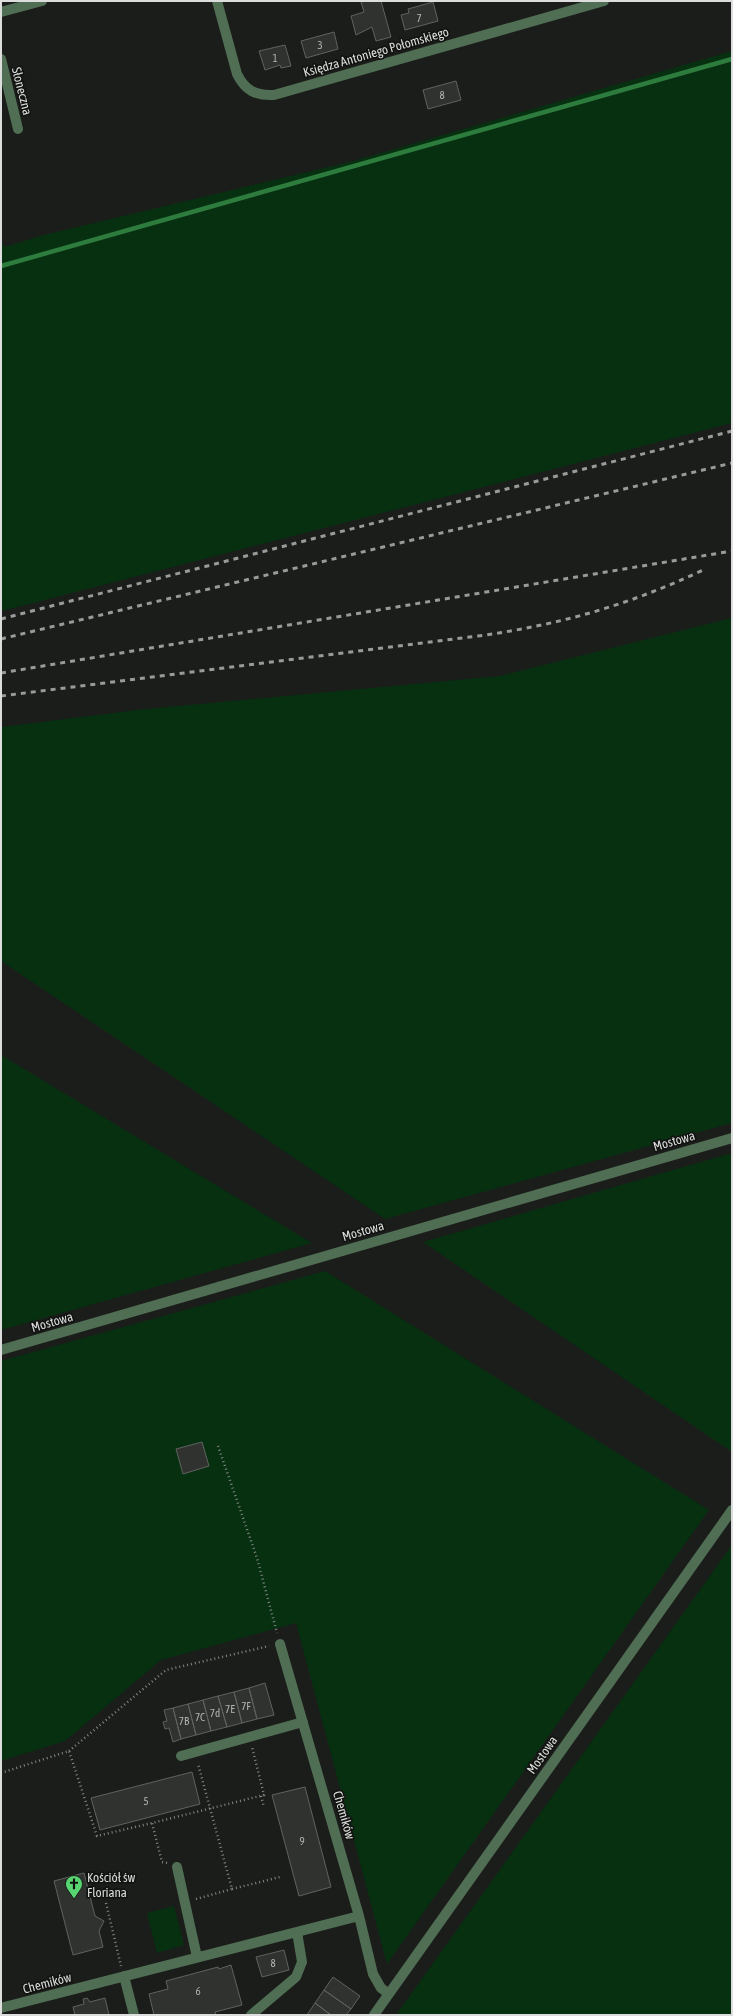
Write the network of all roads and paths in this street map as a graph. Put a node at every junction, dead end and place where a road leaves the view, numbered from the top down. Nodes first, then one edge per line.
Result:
1 (42, 1) edge
2 (217, 1) edge
3 (604, 1) edge
4 (1, 12) edge
5 (1, 59) edge
6 (18, 129) dead end
7 (732, 1138) edge
8 (1, 1350) edge
9 (218, 1446) dead end
10 (732, 1510) edge
11 (280, 1644) junction
12 (303, 1722) junction
13 (249, 1737) junction
14 (69, 1751) junction
15 (195, 1752) junction
16 (181, 1756) dead end
17 (1, 1773) edge
18 (261, 1796) junction
19 (264, 1807) dead end
20 (211, 1808) junction
21 (152, 1823) junction
22 (177, 1867) joint
23 (280, 1877) dead end
24 (232, 1889) junction
25 (106, 1902) dead end
26 (185, 1902) junction
27 (359, 1916) junction
28 (297, 1932) junction
29 (197, 1957) junction
30 (124, 1976) junction
31 (389, 1994) junction
32 (1, 2008) edge
33 (134, 2015) edge
34 (252, 2015) edge
35 (374, 2015) edge

1 - 4 street
2 - 3 street, Księdza Antoniego Połomskiego
5 - 6 street, Słoneczna
7 - 8 street, Mostowa
9 - 11 path
10 - 31 street, Mostowa
11 - 12 street, Chemików
11 - 14 path
12 - 13 street
12 - 27 street, Chemików
13 - 15 street
13 - 18 path
14 - 17 path
14 - 21 path
15 - 16 street
15 - 20 path
18 - 19 path
18 - 20 path
20 - 21 path
20 - 24 path
21 - 22 path
22 - 26 street
23 - 24 path
24 - 26 path
25 - 30 path
26 - 29 street
27 - 28 street, Chemików
27 - 31 street, Chemików
28 - 29 street, Chemików
28 - 34 street
29 - 30 street, Chemików
30 - 32 street, Chemików
30 - 33 street
31 - 35 street, Mostowa

